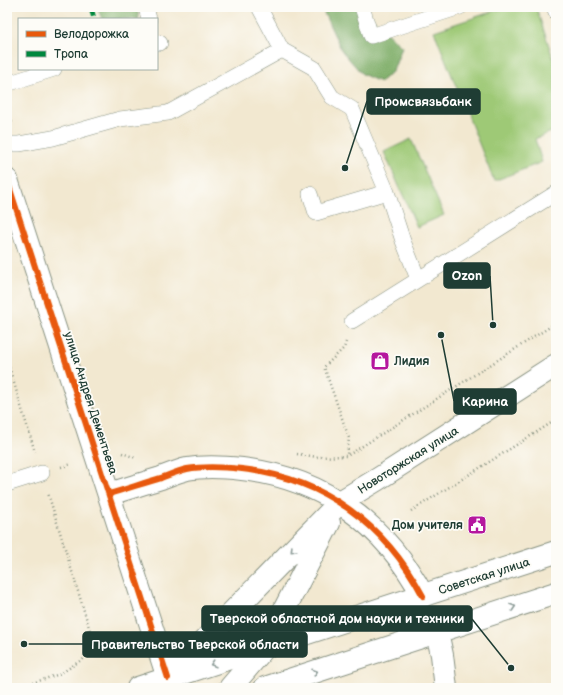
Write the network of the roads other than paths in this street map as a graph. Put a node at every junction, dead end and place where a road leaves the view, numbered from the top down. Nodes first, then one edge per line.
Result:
1 (146, 7) edge
2 (259, 7) edge
3 (362, 7) edge
4 (460, 7) edge
5 (554, 7) edge
6 (556, 12) edge
7 (149, 18) edge
8 (282, 50) junction
9 (51, 70) edge
10 (7, 84) edge
11 (7, 144) edge
12 (7, 180) edge
13 (387, 192) junction
14 (556, 193) edge
15 (310, 194) dead end
16 (418, 279) junction
17 (352, 321) road end
18 (556, 365) edge
19 (42, 473) road end
20 (7, 484) edge
21 (109, 494) junction
22 (340, 502) junction
23 (556, 552) edge
24 (556, 593) edge
25 (423, 596) junction
26 (437, 632) junction
27 (265, 647) junction
28 (168, 678) junction
29 (138, 688) edge
30 (230, 688) edge
31 (265, 688) edge
32 (446, 688) edge

1 - 7 lane
2 - 8 lane
3 - 4 lane
5 - 6 lane
8 - 11 lane
8 - 13 lane
9 - 10 lane
12 - 21 main road, улица Андрея Дементьева
13 - 15 lane
13 - 16 lane
14 - 16 lane
16 - 17 lane
18 - 22 main road, Новоторжская улица
19 - 20 lane
21 - 22 main road
21 - 28 main road, улица Андрея Дементьева
22 - 25 main road
22 - 27 main road
22 -> 28 main road, Новоторжская улица
23 - 25 main road, Советская улица
26 -> 24 main road
25 - 27 main road, Советская улица
31 -> 26 main road
26 - 32 main road
27 -> 28 main road, Советская улица
27 - 30 main road
28 - 29 main road, Советская улица

